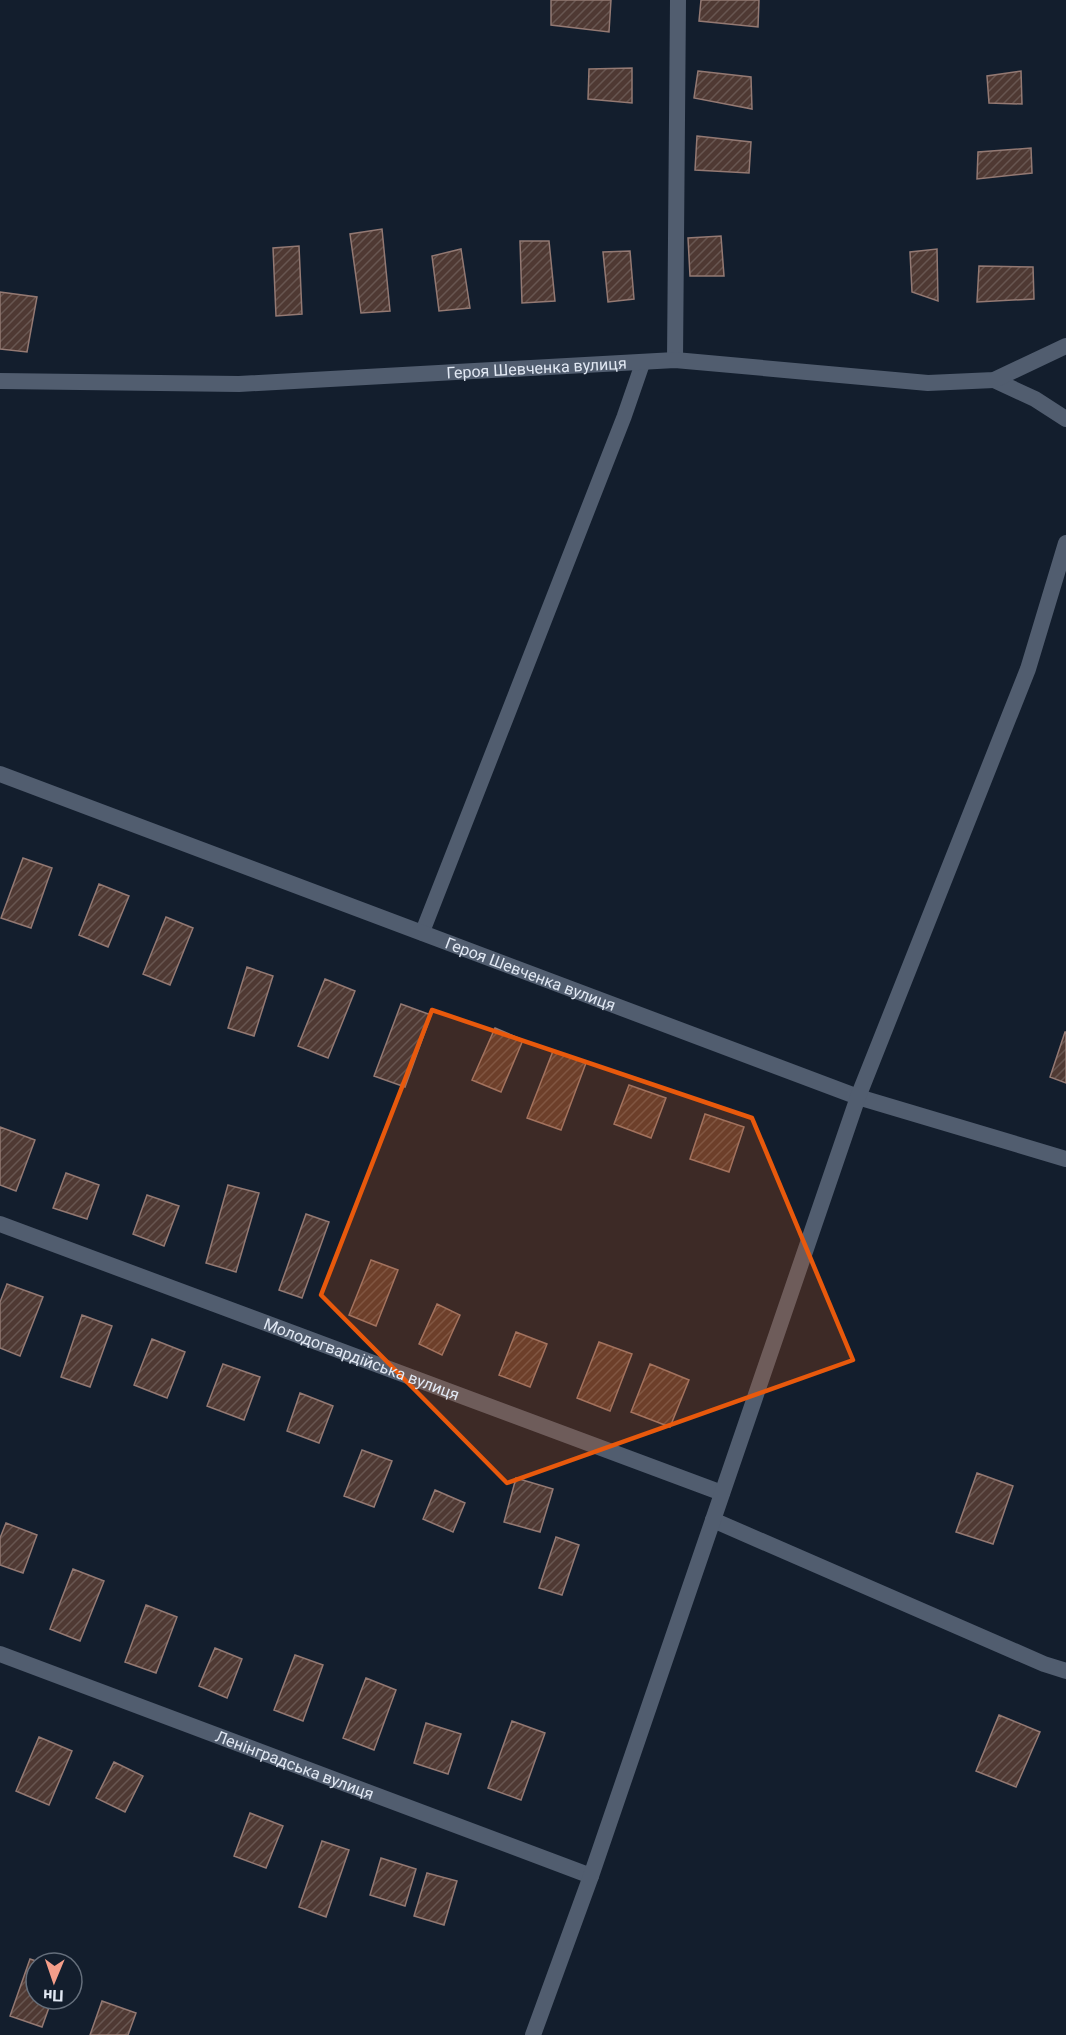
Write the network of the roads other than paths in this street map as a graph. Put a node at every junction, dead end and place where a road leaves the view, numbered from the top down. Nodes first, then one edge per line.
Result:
1 (678, 0) edge
2 (1066, 346) edge
3 (675, 360) junction
4 (643, 362) junction
5 (994, 380) junction
6 (0, 381) edge
7 (1066, 419) edge
8 (1066, 543) edge
9 (0, 774) edge
10 (422, 933) junction
11 (858, 1097) junction
12 (1066, 1159) edge
13 (0, 1224) edge
14 (722, 1493) junction
15 (713, 1520) junction
16 (0, 1654) edge
17 (1066, 1671) edge
18 (591, 1876) junction
19 (533, 2035) edge

1 - 3 street
2 - 5 street, Героя Шевченка вулиця
3 - 4 street, Героя Шевченка вулиця
3 - 5 street, Героя Шевченка вулиця
4 - 6 street, Героя Шевченка вулиця
4 - 10 lane
5 - 7 street
8 - 11 street
9 - 10 street, Героя Шевченка вулиця
10 - 11 street, Героя Шевченка вулиця
11 - 12 street, Героя Шевченка вулиця
11 - 14 street
13 - 14 street, Молодогвардійська вулиця
14 - 15 street
15 - 17 street
15 - 18 street
16 - 18 street, Ленінградська вулиця
18 - 19 street

